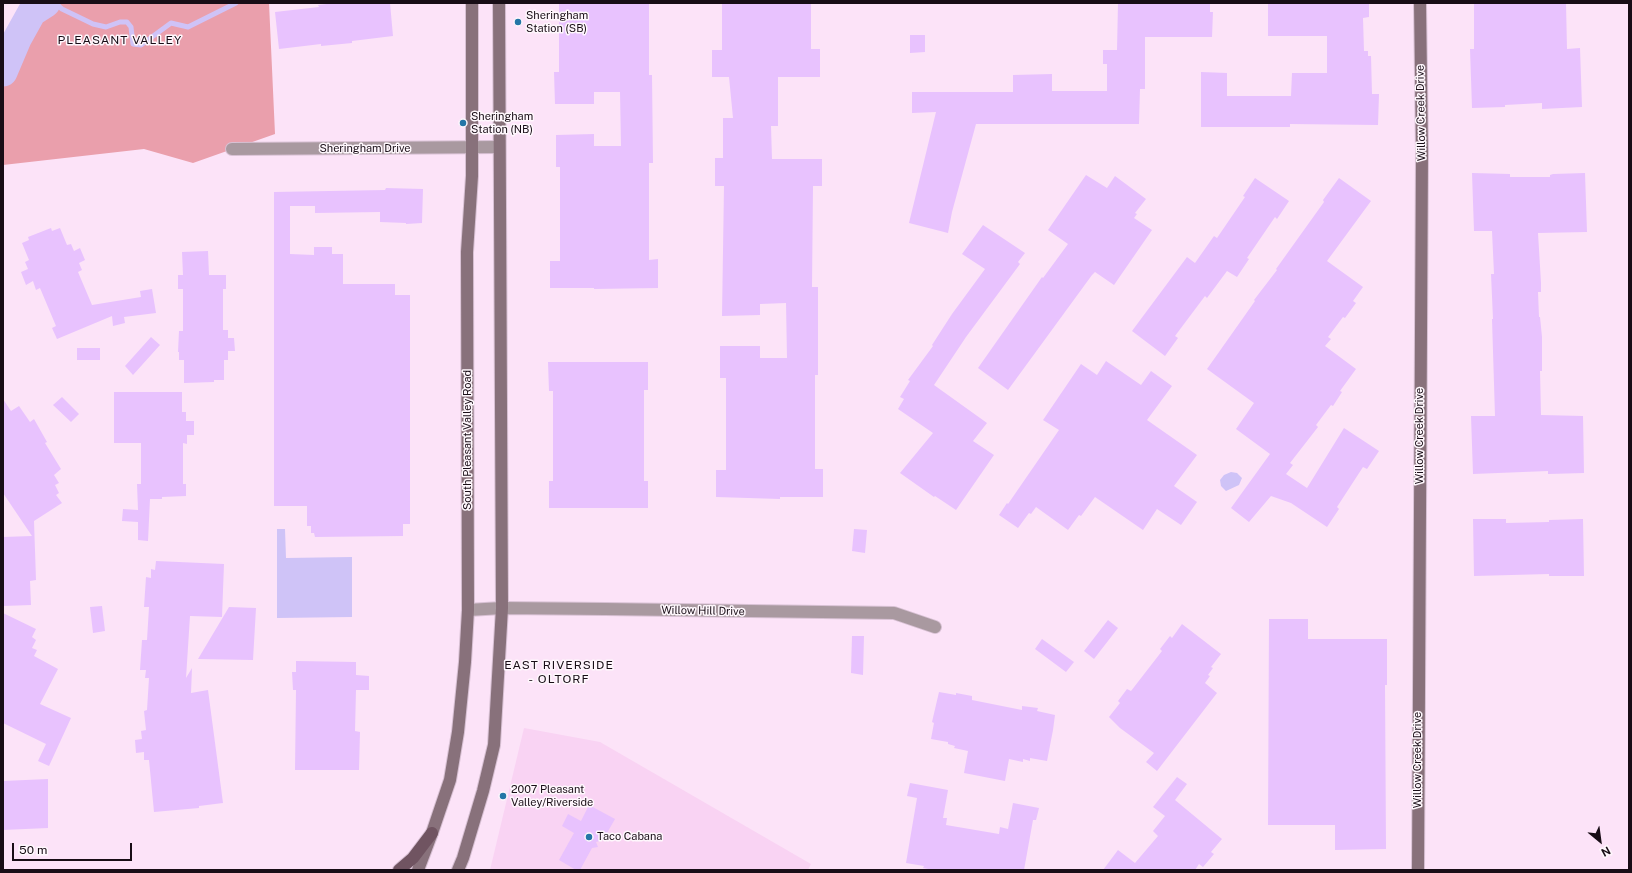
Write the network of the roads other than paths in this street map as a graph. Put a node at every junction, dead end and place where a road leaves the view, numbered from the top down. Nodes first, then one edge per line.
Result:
1 (472, 3) edge
2 (499, 3) edge
3 (1420, 3) edge
4 (499, 147) junction
5 (472, 148) junction
6 (232, 149) dead end
7 (502, 608) junction
8 (468, 610) junction
9 (935, 627) dead end
10 (432, 833) junction
11 (399, 870) edge
12 (418, 870) edge
13 (458, 870) edge
14 (1418, 870) edge

1 - 5 main road, South Pleasant Valley Road
2 - 4 main road
3 - 14 main road, Willow Creek Drive
4 - 5 street, Sheringham Drive
4 - 7 main road
5 - 6 street, Sheringham Drive
5 - 8 main road, South Pleasant Valley Road
7 - 8 street, Willow Hill Drive
7 - 9 street, Willow Hill Drive
7 - 13 main road
8 - 10 main road, South Pleasant Valley Road
10 - 11 main road
10 - 12 main road, South Pleasant Valley Road

